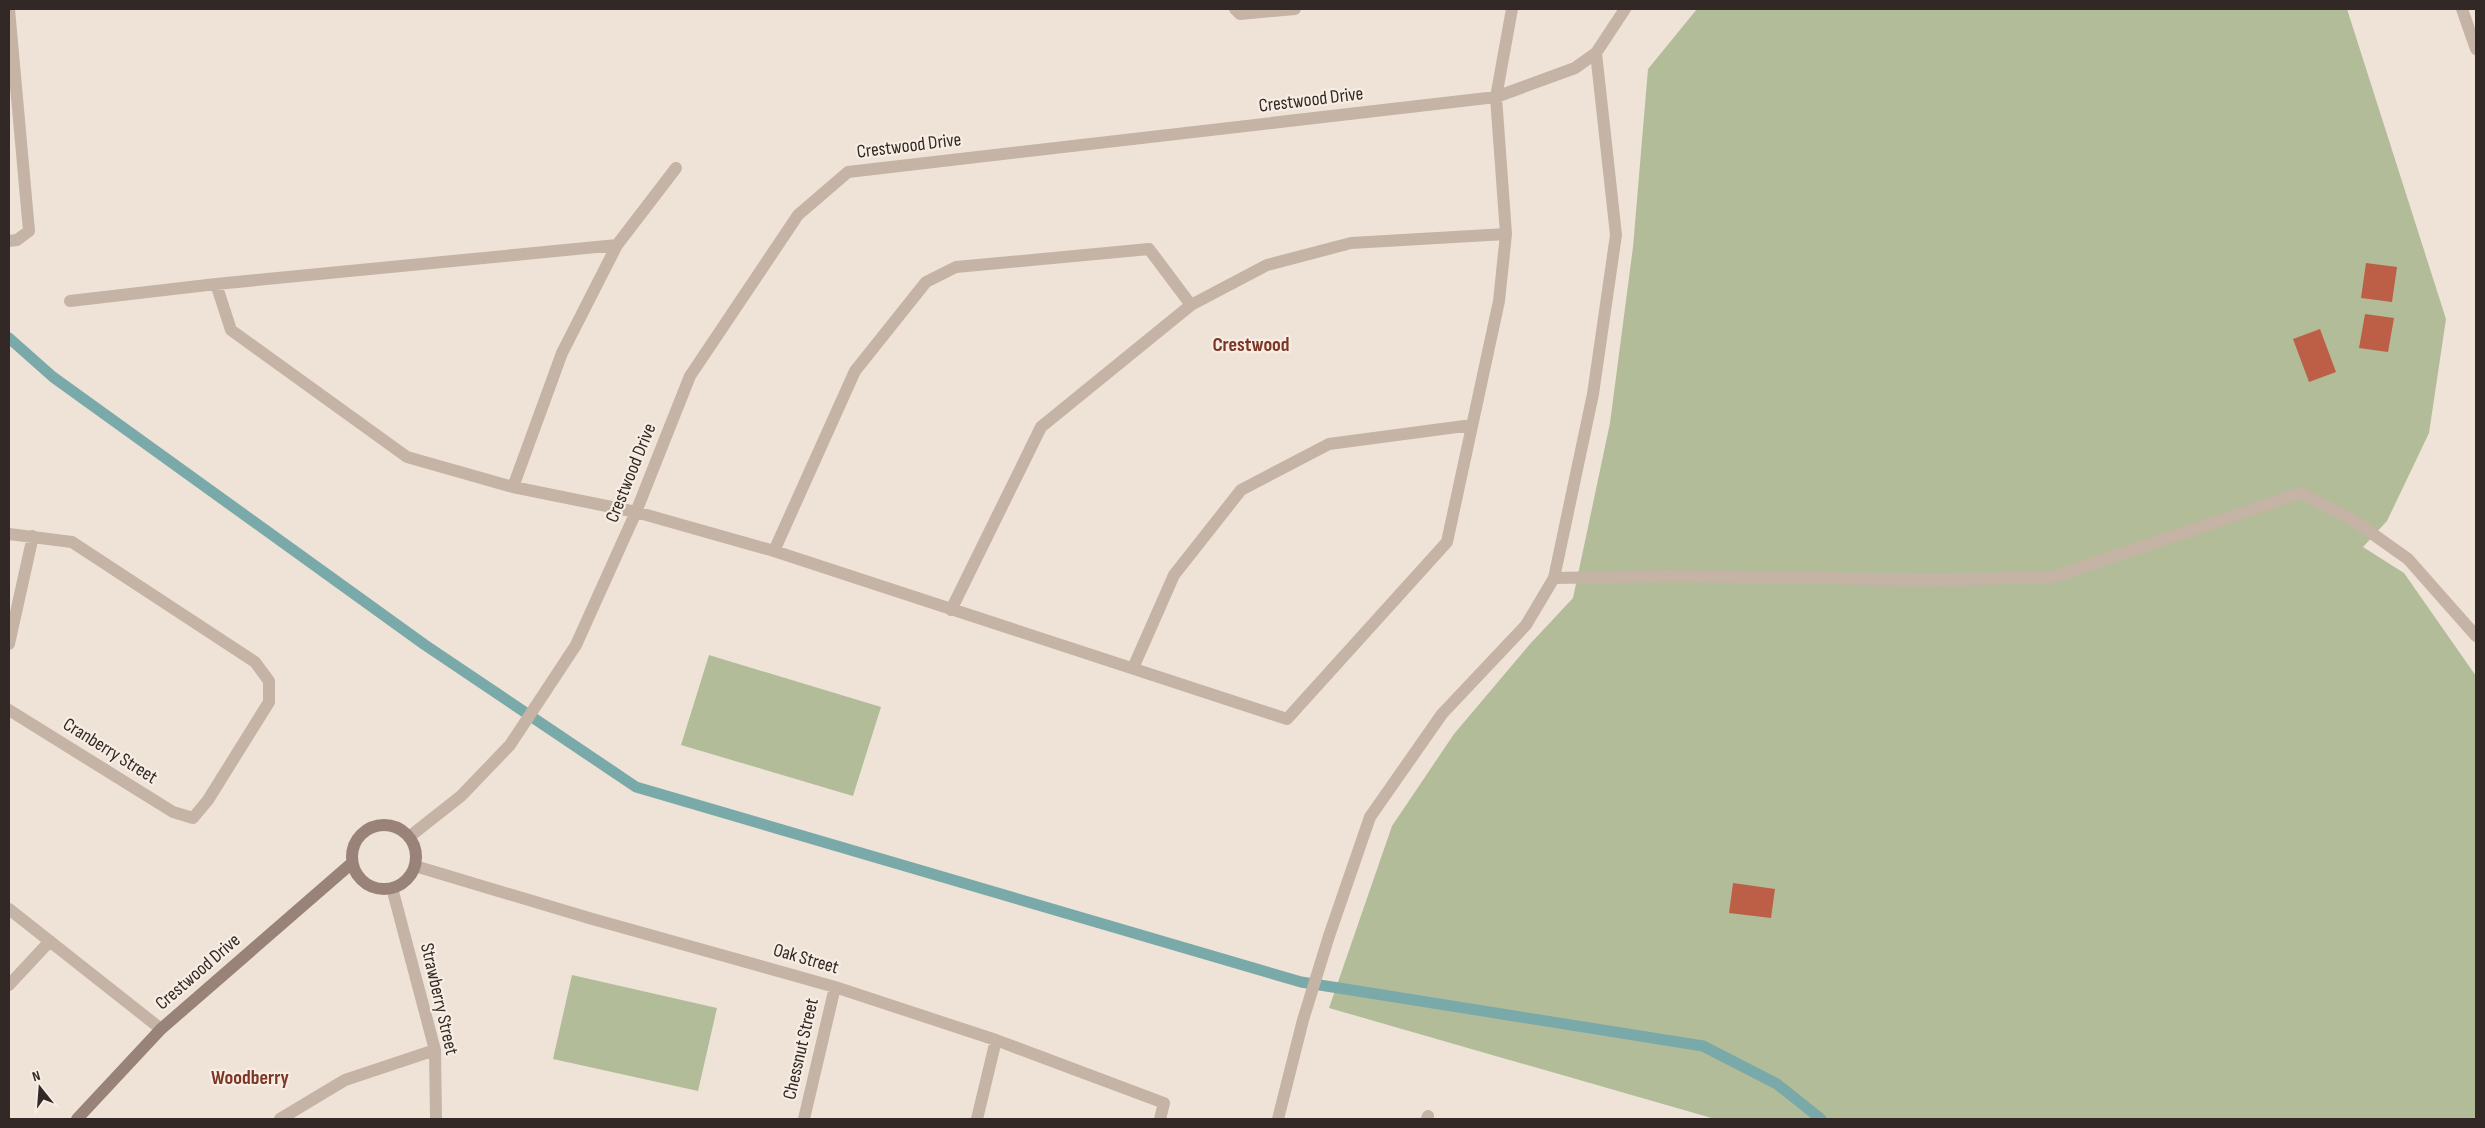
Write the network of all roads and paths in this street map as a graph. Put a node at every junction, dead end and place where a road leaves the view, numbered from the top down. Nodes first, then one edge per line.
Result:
1 (9, 9) edge
2 (1235, 9) edge
3 (1295, 9) edge
4 (1512, 9) edge
5 (1625, 9) edge
6 (2462, 9) edge
7 (2476, 49) edge
8 (1596, 53) junction
9 (1496, 97) junction
10 (676, 168) dead end
11 (1506, 234) junction
12 (9, 241) edge
13 (617, 245) junction
14 (216, 284) junction
15 (70, 301) dead end
16 (1191, 305) junction
17 (1472, 425) junction
18 (513, 487) junction
19 (636, 512) junction
20 (9, 534) edge
21 (33, 536) junction
22 (774, 551) junction
23 (1554, 578) junction
24 (952, 610) junction
25 (2476, 636) edge
26 (9, 644) edge
27 (1133, 668) junction
28 (9, 710) edge
29 (409, 837) junction
30 (352, 863) junction
31 (415, 866) junction
32 (392, 888) junction
33 (9, 909) edge
34 (50, 941) junction
35 (9, 985) edge
36 (835, 987) junction
37 (161, 1029) junction
38 (996, 1040) junction
39 (435, 1050) junction
40 (77, 1119) edge
41 (280, 1119) edge
42 (436, 1119) edge
43 (804, 1119) edge
44 (977, 1119) edge
45 (1160, 1119) edge
46 (1278, 1119) edge

1 - 12 street
2 - 3 street
4 - 9 street
5 - 8 street, Crestwood Drive
6 - 7 street
8 - 9 street, Crestwood Drive
8 - 23 street
9 - 11 street
9 - 19 street, Crestwood Drive
10 - 13 street
11 - 16 street
11 - 17 street
13 - 14 street
13 - 18 street
14 - 15 street
14 - 18 street
16 - 22 street
16 - 24 street
17 - 27 street
17 - 27 street
18 - 19 street
19 - 22 street
19 - 29 street, Crestwood Drive
20 - 21 street
21 - 26 street
21 - 28 street, Cranberry Street
22 - 24 street
23 - 25 street
23 - 46 street
24 - 27 street
29 - 30 street
29 - 31 street
30 - 32 street
30 - 37 street, Crestwood Drive
31 - 32 street
31 - 36 street, Oak Street
32 - 39 street, Strawberry Street
33 - 34 street
34 - 35 street
34 - 37 street
36 - 38 street, Oak Street
36 - 43 street, Chessnut Street
37 - 40 street, Crestwood Drive
38 - 44 street
38 - 45 street, Oak Street
39 - 41 street
39 - 42 street, Strawberry Street

